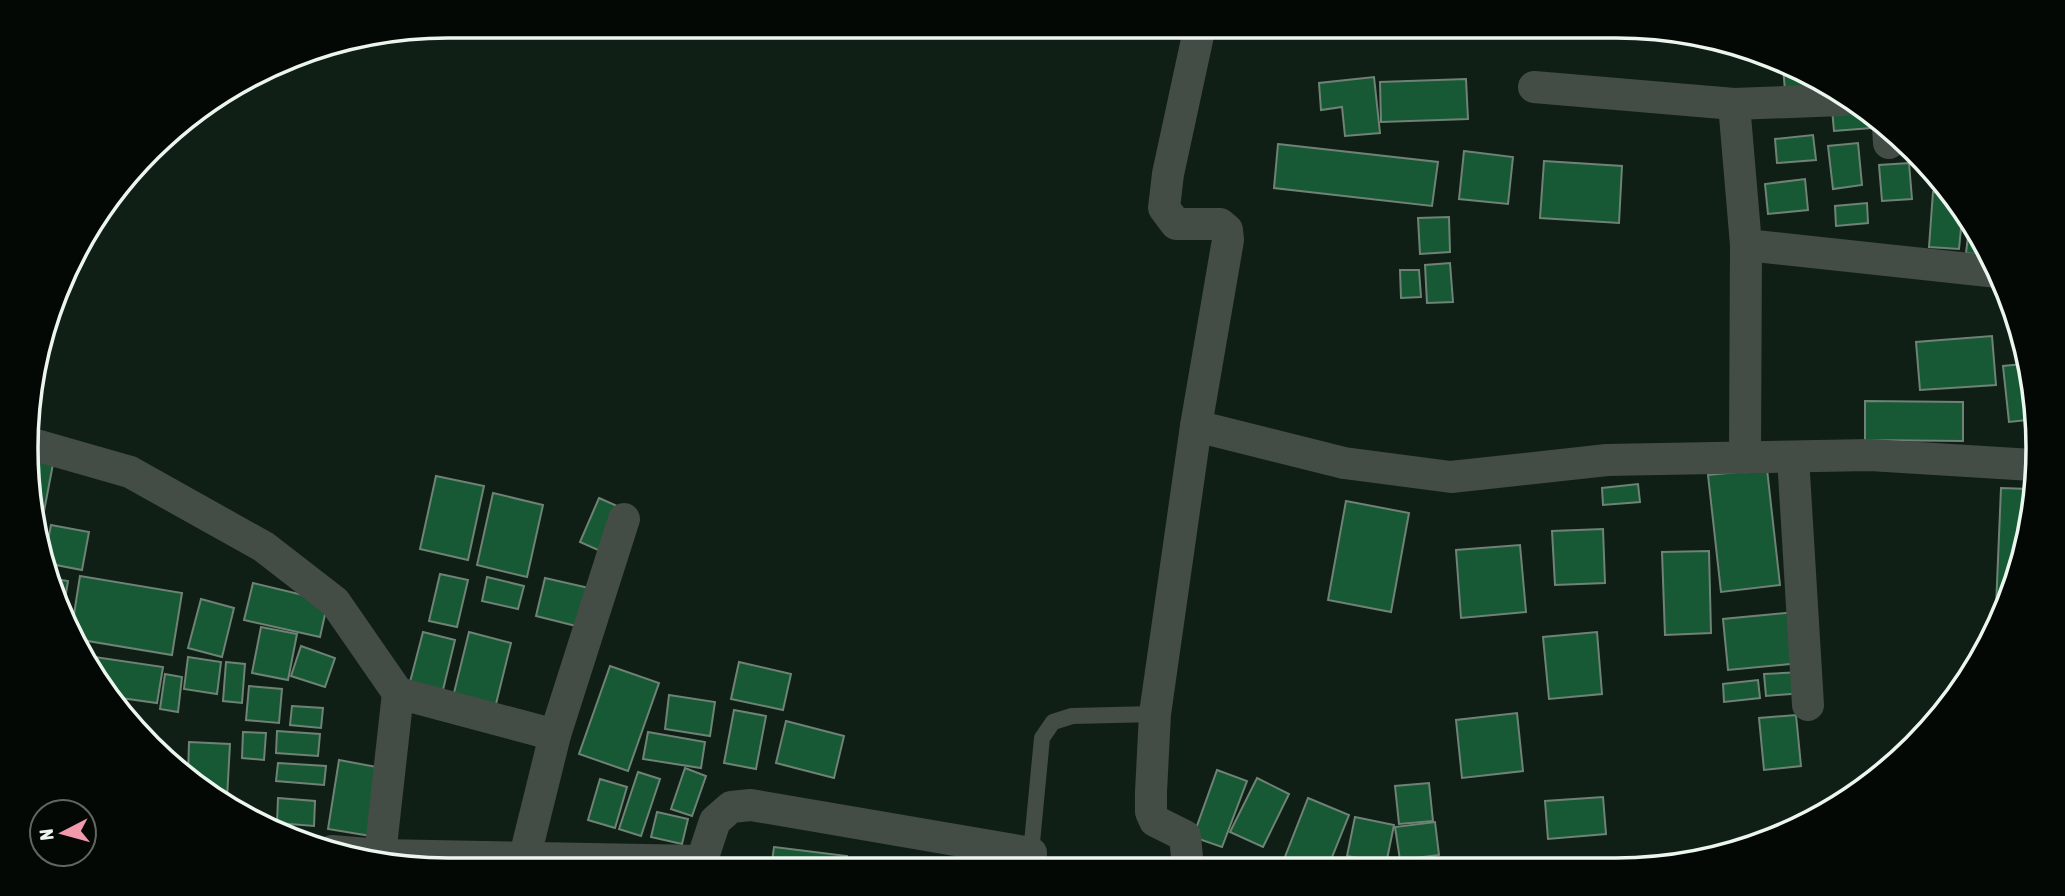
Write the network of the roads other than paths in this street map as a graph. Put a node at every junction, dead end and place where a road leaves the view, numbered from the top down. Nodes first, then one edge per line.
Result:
1 (1197, 38) edge
2 (1534, 86) dead end
3 (1833, 100) edge
4 (1734, 103) junction
5 (1746, 245) junction
6 (1986, 271) edge
7 (1196, 426) junction
8 (38, 446) edge
9 (1793, 457) junction
10 (1745, 458) junction
11 (2026, 465) edge
12 (624, 519) dead end
13 (398, 693) junction
14 (1808, 705) dead end
15 (1155, 714) junction
16 (555, 735) junction
17 (380, 852) edge
18 (405, 855) edge
19 (525, 856) junction
20 (552, 858) edge
21 (702, 858) edge
22 (1015, 858) edge
23 (1030, 858) edge
24 (1187, 858) edge

1 - 7 street
2 - 4 street
3 - 4 street
4 - 5 street
5 - 6 street
5 - 10 street
7 - 10 street
7 - 15 street
8 - 13 street
9 - 10 street
9 - 11 street
9 - 14 street
12 - 16 street
13 - 16 street
13 - 17 street
15 - 23 lane
15 - 24 street
16 - 19 street
18 - 19 street
19 - 20 street
21 - 22 street

